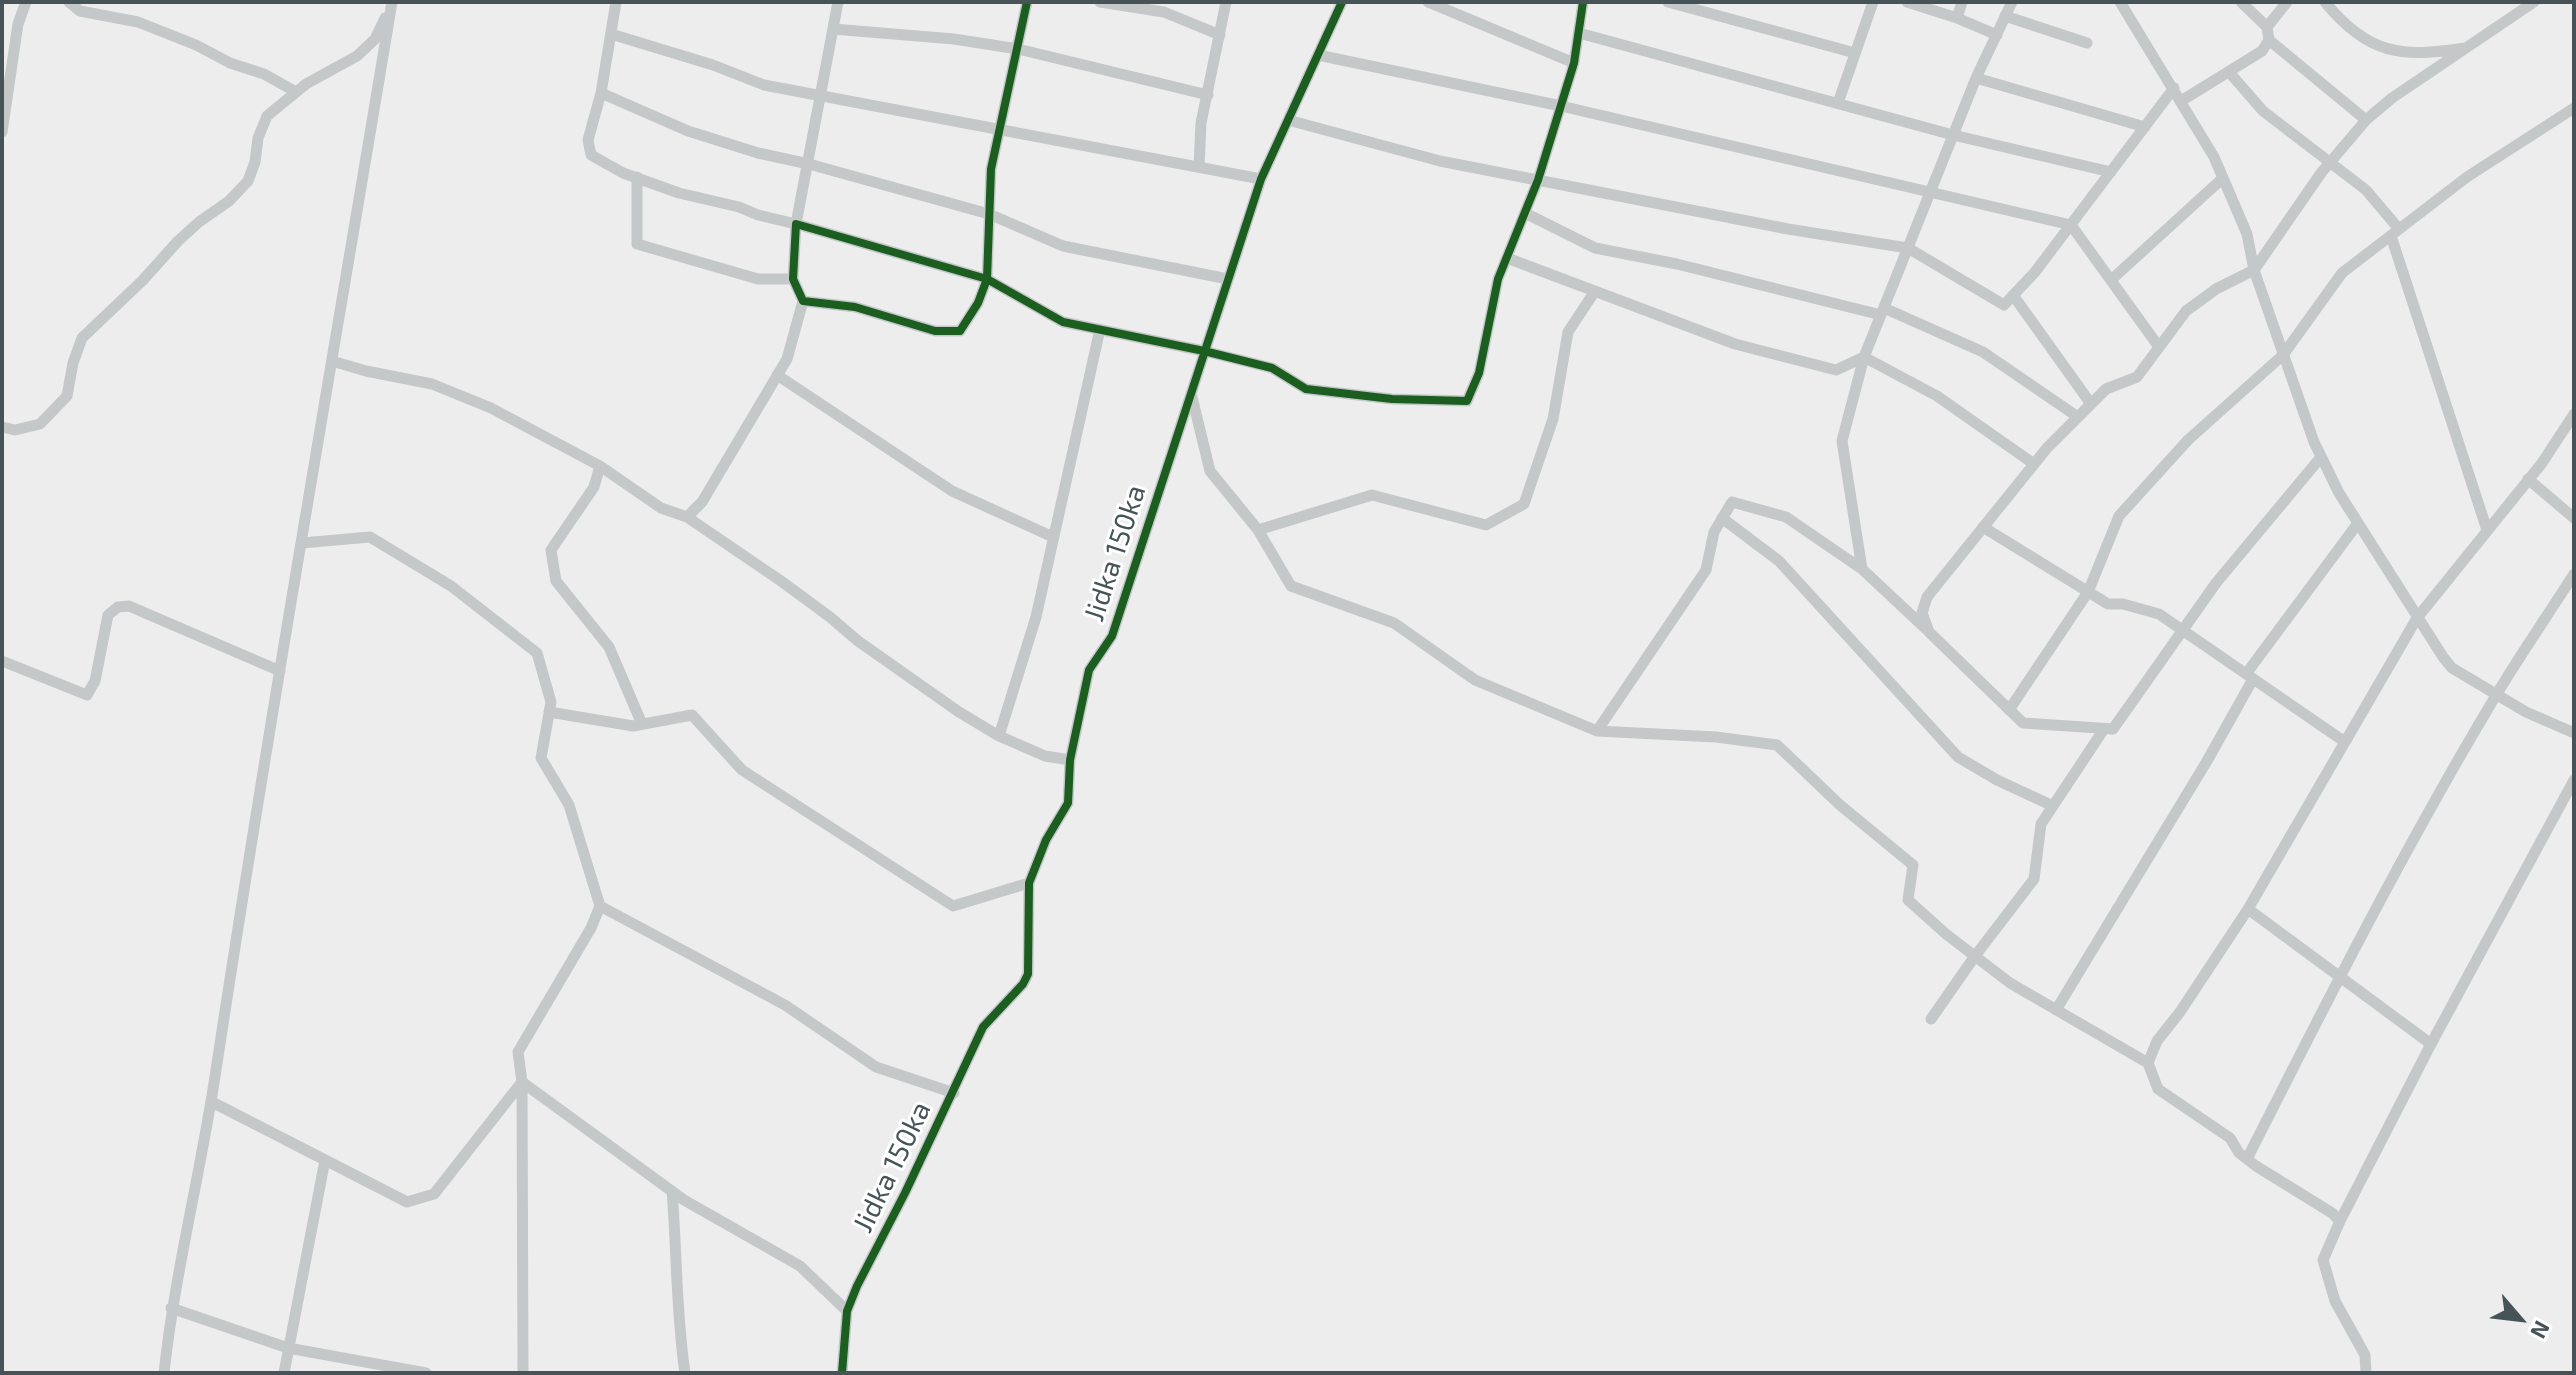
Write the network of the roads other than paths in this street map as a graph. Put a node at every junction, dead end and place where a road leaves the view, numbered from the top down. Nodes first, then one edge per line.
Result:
1 (26, 2) edge
2 (69, 2) edge
3 (616, 2) edge
4 (838, 2) edge
5 (1027, 2) edge
6 (1100, 2) edge
7 (1226, 2) edge
8 (1342, 2) edge
9 (1428, 2) edge
10 (1583, 2) edge
11 (1668, 2) edge
12 (1873, 2) edge
13 (1907, 2) edge
14 (1962, 2) edge
15 (2012, 2) edge
16 (2241, 2) edge
17 (2287, 2) edge
18 (2325, 2) edge
19 (2534, 2) edge
20 (391, 4) edge
21 (2125, 4) edge
22 (2005, 16) junction
23 (1957, 18) junction
24 (833, 29) junction
25 (1579, 33) junction
26 (611, 34) junction
27 (2268, 34) junction
28 (1220, 35) junction
29 (1997, 35) junction
30 (2087, 43) dead end
31 (2469, 47) junction
32 (1018, 49) junction
33 (1855, 53) junction
34 (1318, 55) junction
35 (1574, 63) junction
36 (2229, 72) junction
37 (1976, 78) junction
38 (2174, 88) junction
39 (296, 92) junction
40 (601, 93) junction
41 (822, 94) junction
42 (1208, 95) junction
43 (2181, 101) junction
44 (1838, 103) junction
45 (1561, 106) junction
46 (2574, 108) edge
47 (1288, 120) junction
48 (2366, 120) junction
49 (2145, 127) junction
50 (999, 130) junction
51 (2, 132) edge
52 (1953, 135) junction
53 (2331, 161) junction
54 (809, 164) junction
55 (1199, 167) junction
56 (2111, 172) junction
57 (637, 177) junction
58 (2223, 178) junction
59 (1261, 179) junction
60 (1538, 180) junction
61 (1930, 194) junction
62 (1525, 213) junction
63 (989, 214) junction
64 (796, 224) junction
65 (2071, 225) junction
66 (2395, 232) junction
67 (1908, 248) junction
68 (1507, 258) junction
69 (2254, 270) junction
70 (793, 279) junction
71 (987, 279) junction
72 (1228, 279) junction
73 (2111, 280) junction
74 (1595, 291) junction
75 (2013, 295) junction
76 (803, 301) junction
77 (1883, 311) junction
78 (1100, 329) junction
79 (2159, 347) junction
80 (1204, 351) junction
81 (2283, 355) junction
82 (1864, 357) junction
83 (332, 361) junction
84 (777, 375) junction
85 (1191, 391) junction
86 (2091, 404) junction
87 (2574, 414) edge
88 (2078, 417) junction
89 (2, 427) edge
90 (2321, 457) junction
91 (2034, 464) junction
92 (600, 466) junction
93 (2528, 479) junction
94 (687, 517) junction
95 (1722, 518) junction
96 (2574, 518) edge
97 (2358, 523) junction
98 (1983, 527) junction
99 (1258, 530) junction
100 (2487, 530) junction
101 (1053, 537) junction
102 (302, 543) junction
103 (1862, 569) junction
104 (2574, 574) edge
105 (2088, 592) junction
106 (2417, 618) junction
107 (2182, 630) junction
108 (1929, 632) junction
109 (2, 661) edge
110 (280, 671) junction
111 (2249, 676) junction
112 (2496, 695) junction
113 (2009, 710) junction
114 (549, 712) junction
115 (642, 724) junction
116 (2104, 729) junction
117 (1597, 731) junction
118 (2574, 733) edge
119 (999, 736) junction
120 (2345, 742) junction
121 (1070, 760) junction
122 (2574, 780) edge
123 (2053, 806) junction
124 (1029, 883) junction
125 (600, 906) junction
126 (2248, 909) junction
127 (1975, 956) junction
128 (2339, 976) junction
129 (2056, 1010) junction
130 (1931, 1019) dead end
131 (2431, 1044) junction
132 (2148, 1063) junction
133 (522, 1082) junction
134 (954, 1093) junction
135 (212, 1102) junction
136 (2247, 1159) junction
137 (325, 1160) junction
138 (672, 1191) junction
139 (2340, 1221) junction
140 (171, 1308) junction
141 (847, 1311) junction
142 (288, 1348) junction
143 (384, 1369) edge
144 (164, 1373) edge
145 (284, 1373) edge
146 (426, 1373) edge
147 (523, 1373) edge
148 (685, 1373) edge
149 (842, 1373) edge
150 (2366, 1373) edge

1 - 51 street
2 - 39 street
3 - 26 street
4 - 24 street
5 - 32 street
6 - 28 street
7 - 28 street
8 - 34 street, Jidka 150ka
9 - 35 street
10 - 25 street
11 - 33 street
12 - 33 street
13 - 23 street
14 - 23 street
15 - 22 street
16 - 27 street
17 - 27 street
18 - 31 street
19 - 31 street
20 - 39 street
20 - 83 street
21 - 38 street
22 - 29 street
22 - 30 street
23 - 29 street
24 - 32 street
24 - 41 street
25 - 35 street
25 - 44 street
26 - 40 street
26 - 41 street
27 - 36 street
27 - 48 street
28 - 42 street
29 - 37 street
31 - 48 street
32 - 42 street
32 - 50 street
33 - 44 street
34 - 45 street
34 - 47 street, Jidka 150ka
35 - 45 street
36 - 43 street
36 - 53 street
37 - 49 street
37 - 52 street
38 - 43 street
38 - 49 street
39 - 89 street
40 - 54 street
40 - 57 street
41 - 50 street
41 - 54 street
42 - 55 street
43 - 58 street
44 - 52 street
45 - 60 street
45 - 61 street
46 - 66 street
47 - 59 street, Jidka 150ka
47 - 60 street
48 - 53 street
49 - 56 street
50 - 55 street
50 - 63 street
52 - 56 street
52 - 61 street
53 - 66 street
53 - 69 street
54 - 63 street
54 - 64 street
55 - 59 street
56 - 65 street
57 - 64 street
57 - 70 street
58 - 69 street
58 - 73 street
59 - 72 street, Jidka 150ka
60 - 62 street
60 - 67 street
61 - 65 street
61 - 67 street
62 - 68 street
62 - 77 street
63 - 71 street
63 - 72 street
64 - 70 street
64 - 71 street
65 - 73 street
65 - 75 street
66 - 81 street
66 - 100 street
67 - 75 street
67 - 77 street
68 - 74 street
68 - 80 street
69 - 79 street
69 - 81 street
70 - 76 street
71 - 76 street
71 - 78 street
72 - 80 street, Jidka 150ka
73 - 79 street
74 - 82 street
74 - 99 street
75 - 86 street
76 - 84 street
77 - 82 street
77 - 88 street
78 - 80 street
78 - 101 street
79 - 86 street
80 - 85 street, Jidka 150ka
81 - 90 street
81 - 105 street
82 - 91 street
82 - 103 street
83 - 92 street
83 - 102 street
84 - 94 street
84 - 101 street
85 - 99 street
85 - 121 street, Jidka 150ka
86 - 88 street
87 - 93 street
88 - 91 street
90 - 97 street
90 - 107 street
91 - 98 street
92 - 94 street
92 - 115 street
93 - 96 street
93 - 100 street
94 - 119 street
95 - 103 street
95 - 117 street
95 - 123 street
97 - 106 street
97 - 111 street
98 - 105 street
98 - 108 street
99 - 117 street
100 - 106 street
101 - 119 street
102 - 110 street
102 - 114 street
103 - 108 street
104 - 112 street
105 - 107 street
105 - 113 street
106 - 112 street
106 - 120 street
107 - 111 street
107 - 116 street
108 - 113 street
109 - 110 street
110 - 135 street
111 - 120 street
111 - 129 street
112 - 118 street
112 - 128 street
113 - 116 street
114 - 115 street
114 - 125 street
115 - 124 street
116 - 123 street
117 - 127 street
119 - 121 street
120 - 126 street
121 - 124 street, Jidka 150ka
122 - 131 street
123 - 127 street
124 - 134 street, Jidka 150ka
125 - 133 street
125 - 134 street
126 - 128 street
126 - 132 street
127 - 129 street
127 - 130 street
128 - 131 street
128 - 136 street
129 - 132 street
131 - 139 street
132 - 136 street
133 - 137 street
133 - 138 street
133 - 147 street
134 - 141 street, Jidka 150ka
135 - 137 street
135 - 140 street
136 - 139 street
137 - 142 street
138 - 141 street
138 - 148 street
139 - 150 street
140 - 142 street
140 - 144 street
141 - 149 street, Jidka 150ka
142 - 143 street
142 - 145 street
143 - 146 street

